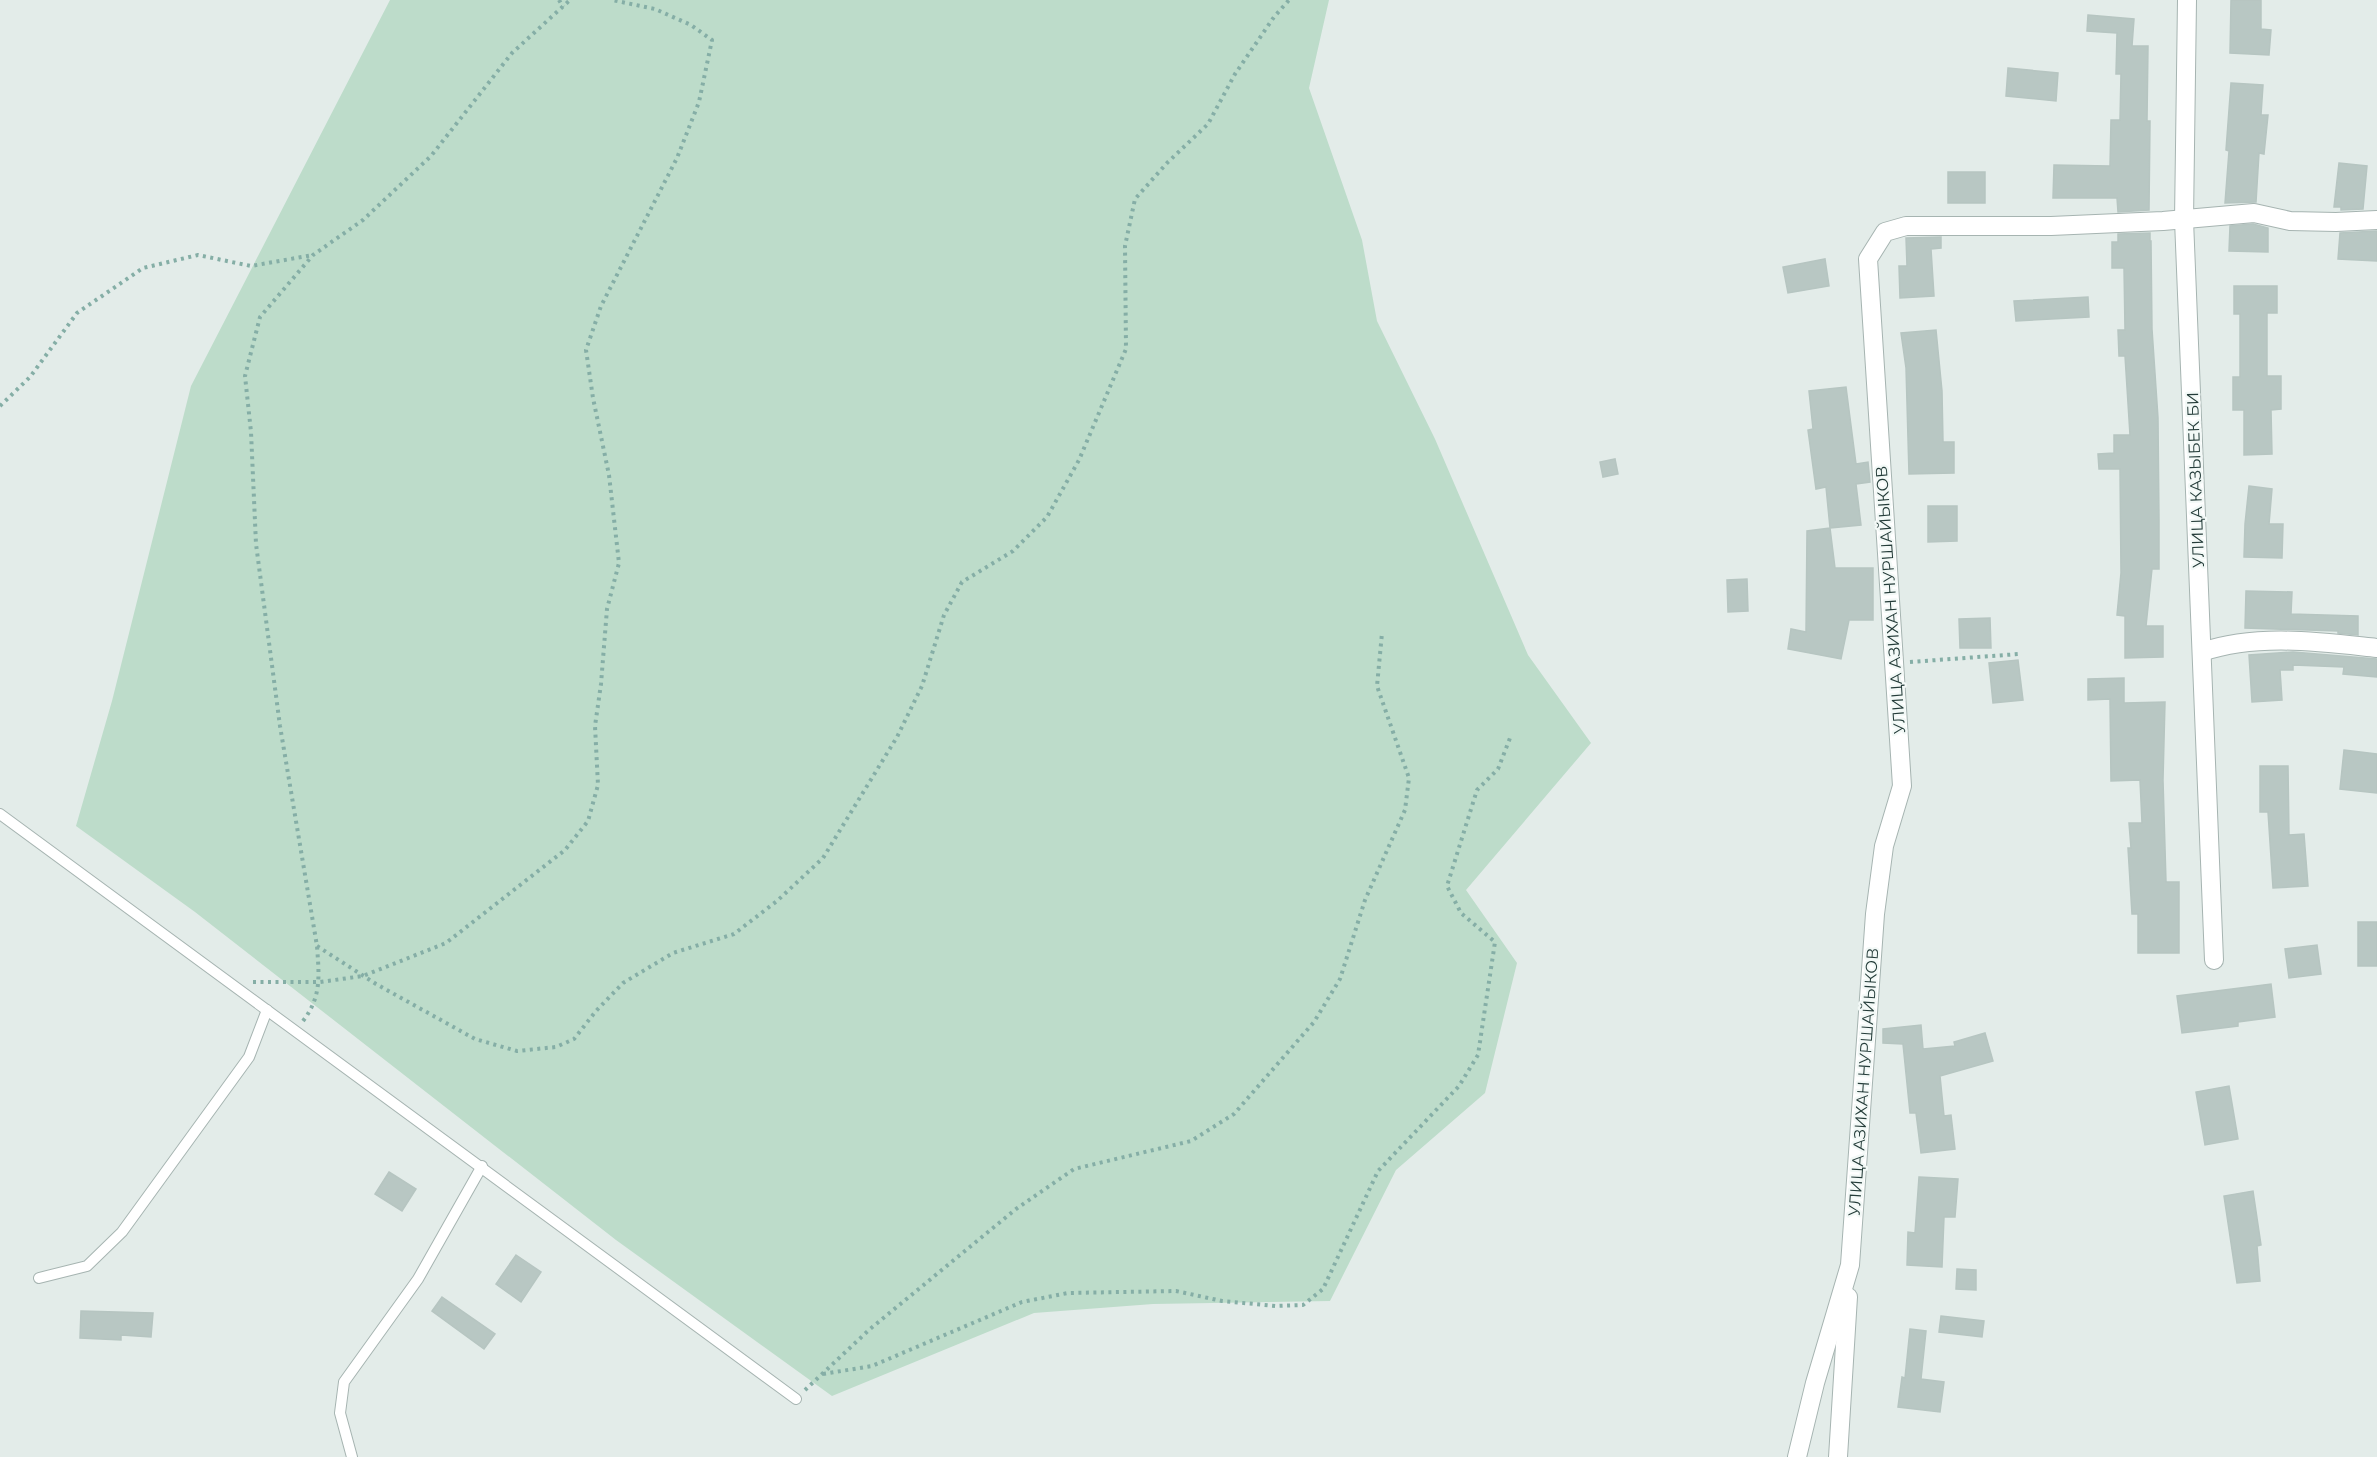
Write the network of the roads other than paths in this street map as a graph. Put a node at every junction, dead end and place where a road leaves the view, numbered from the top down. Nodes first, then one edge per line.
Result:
1 (2187, 0) edge
2 (2184, 220) junction
3 (2377, 220) edge
4 (2377, 648) edge
5 (2202, 652) junction
6 (0, 814) edge
7 (2214, 960) dead end
8 (267, 1010) junction
9 (482, 1166) junction
10 (1850, 1265) junction
11 (39, 1278) dead end
12 (796, 1399) road end
13 (352, 1457) edge
14 (1797, 1457) edge
15 (1839, 1457) edge

1 - 2 street, УЛИЦА КАЗЫБЕК БИ
2 - 3 street, УЛИЦА АЗИХАН НУРШАЙЫКОВ
2 - 5 street, УЛИЦА КАЗЫБЕК БИ
2 - 10 street, УЛИЦА АЗИХАН НУРШАЙЫКОВ
4 - 5 street
5 - 7 street, УЛИЦА КАЗЫБЕК БИ
6 - 8 lane
8 - 9 lane
8 - 11 lane
9 - 12 lane
9 - 13 lane
10 - 14 street, УЛИЦА АЗИХАН НУРШАЙЫКОВ
10 - 15 street

